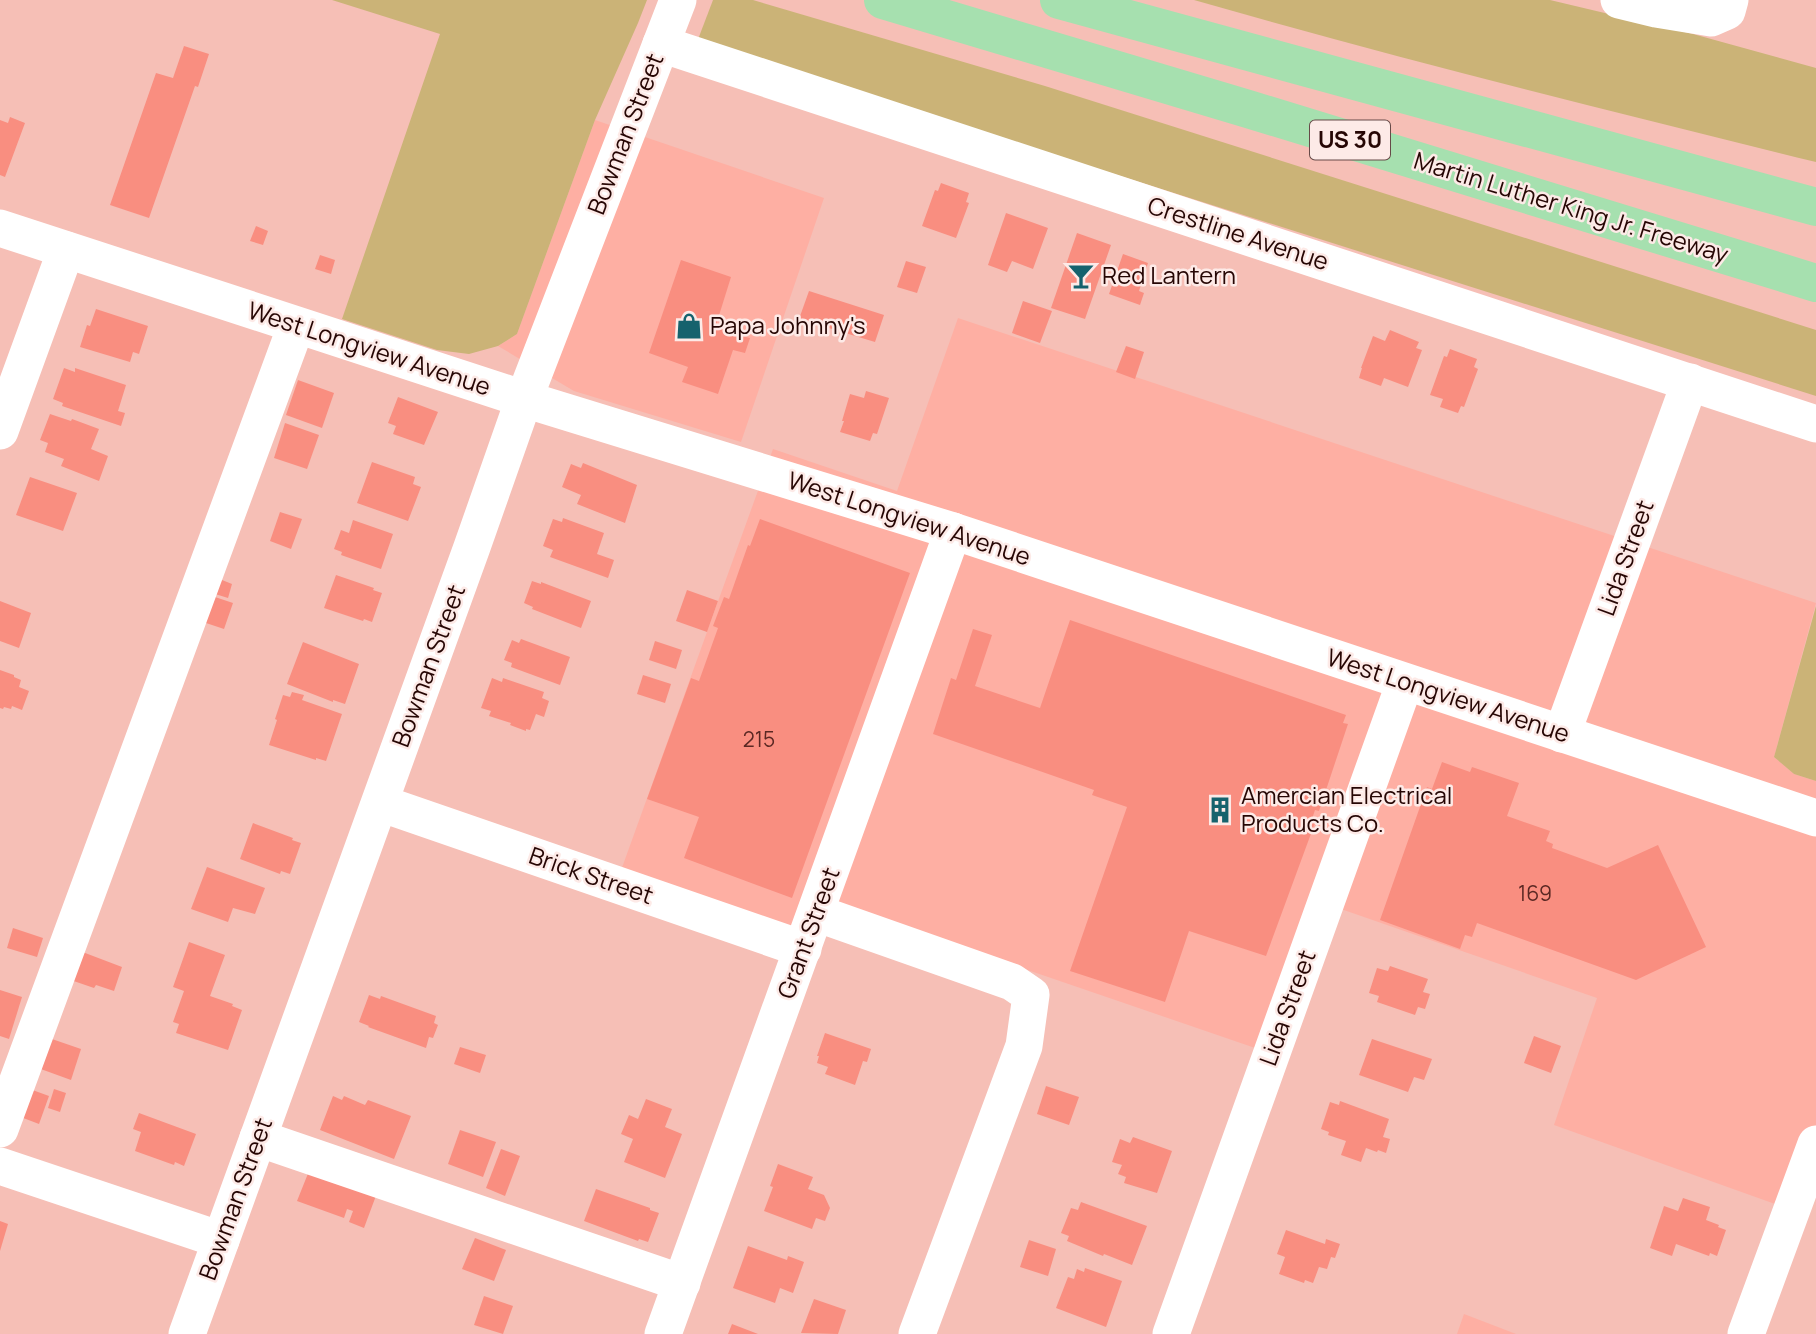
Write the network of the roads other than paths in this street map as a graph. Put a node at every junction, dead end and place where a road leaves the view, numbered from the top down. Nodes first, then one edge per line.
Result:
1 (678, 0) edge
2 (883, 0) edge
3 (1059, 0) edge
4 (1619, 0) edge
5 (1730, 0) edge
6 (661, 44) junction
7 (1816, 207) edge
8 (0, 228) edge
9 (66, 250) junction
10 (1816, 283) edge
11 (296, 326) junction
12 (1690, 382) junction
13 (524, 399) junction
14 (1816, 424) edge
15 (0, 431) edge
16 (953, 531) junction
17 (1405, 682) junction
18 (1562, 734) junction
19 (380, 803) junction
20 (1816, 818) edge
21 (816, 913) junction
22 (803, 949) junction
23 (0, 1129) edge
24 (258, 1138) junction
25 (1816, 1144) edge
26 (0, 1166) edge
27 (221, 1240) junction
28 (681, 1283) junction
29 (187, 1334) edge
30 (663, 1334) edge
31 (917, 1334) edge
32 (1171, 1334) edge
33 (1746, 1334) edge

1 - 6 street, Bowman Street
2 - 10 highway, Martin Luther King Jr. Freeway / US 30
3 - 7 highway, US 30
4 - 5 street
6 - 12 street, Crestline Avenue
6 - 13 street, Bowman Street
8 - 9 street, West Longview Avenue
9 - 11 street, West Longview Avenue
9 - 15 street
11 - 13 street, West Longview Avenue
11 - 23 street
12 - 14 street, Crestline Avenue
12 - 18 street, Lida Street
13 - 16 street, West Longview Avenue
13 - 19 street, Bowman Street
16 - 17 street, West Longview Avenue
16 - 21 street, Grant Street
17 - 18 street, West Longview Avenue
17 - 32 street, Lida Street
18 - 20 street, West Longview Avenue
19 - 22 street, Brick Street
19 - 24 street, Bowman Street
21 - 22 street, Grant Street
21 - 31 street
22 - 28 street, Grant Street
24 - 27 street, Bowman Street
24 - 28 street
25 - 33 street
26 - 27 street
27 - 29 street, Bowman Street
28 - 30 street, Grant Street

